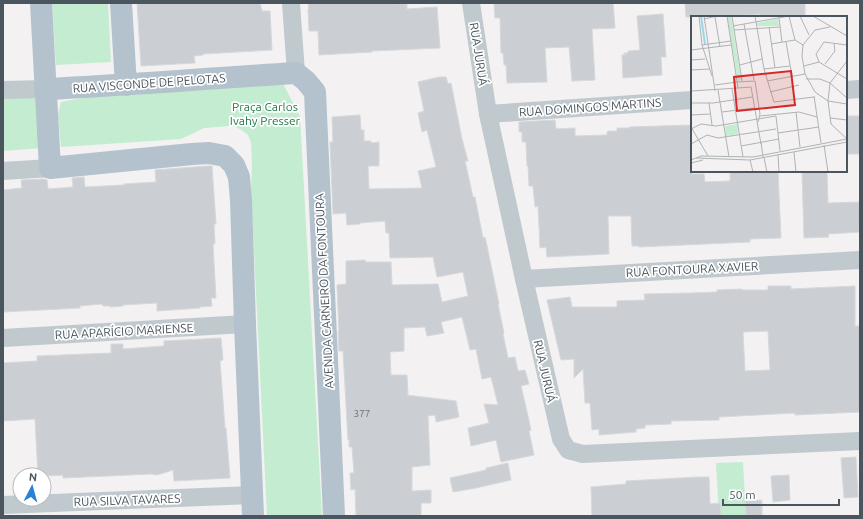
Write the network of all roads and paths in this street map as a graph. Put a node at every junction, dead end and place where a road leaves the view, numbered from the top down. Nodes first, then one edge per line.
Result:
1 (41, 3) edge
2 (122, 3) edge
3 (291, 3) edge
4 (471, 3) edge
5 (296, 73) junction
6 (126, 85) junction
7 (45, 89) junction
8 (860, 89) edge
9 (3, 90) edge
10 (847, 90) edge
11 (691, 100) edge
12 (488, 114) junction
13 (50, 168) junction
14 (3, 171) edge
15 (860, 260) edge
16 (524, 279) junction
17 (244, 324) junction
18 (3, 338) edge
19 (860, 441) edge
20 (3, 505) edge
21 (253, 506) edge
22 (334, 516) edge

1 - 7 main road
2 - 6 main road
3 - 5 street
4 - 12 street, RUA JURUÁ
5 - 6 main road, RUA VISCONDE DE PELOTAS
5 - 22 main road, AVENIDA CARNEIRO DA FONTOURA
6 - 7 main road, RUA VISCONDE DE PELOTAS
7 - 9 street, RUA VISCONDE DE PELOTAS
7 - 13 main road
8 - 10 street
11 - 12 street, RUA DOMINGOS MARTINS
12 - 16 street, RUA JURUÁ
13 - 14 street
13 - 17 main road
15 - 16 street, RUA FONTOURA XAVIER
16 - 19 street, RUA JURUÁ
17 - 18 street, RUA APARÍCIO MARIENSE
17 - 21 main road
20 - 21 street, RUA SILVA TAVARES

